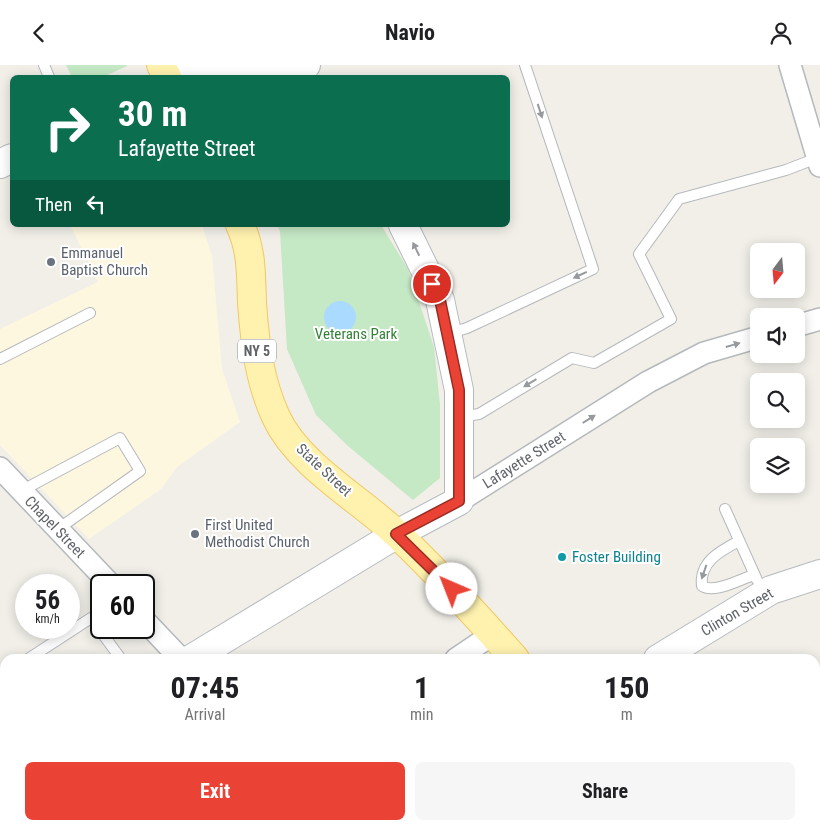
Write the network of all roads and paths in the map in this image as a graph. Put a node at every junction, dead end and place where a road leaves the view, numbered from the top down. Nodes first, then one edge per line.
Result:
1 (306, 65) edge
2 (524, 65) edge
3 (790, 65) edge
4 (200, 75) edge
5 (819, 162) edge
6 (241, 227) edge
7 (403, 227) edge
8 (90, 313) dead end
9 (820, 319) edge
10 (805, 323) edge
11 (447, 334) junction
12 (750, 340) edge
13 (0, 359) edge
14 (459, 417) junction
15 (0, 467) edge
16 (21, 491) junction
17 (459, 501) junction
18 (725, 509) dead end
19 (58, 529) junction
20 (396, 534) junction
21 (739, 541) junction
22 (101, 574) edge
23 (820, 574) edge
24 (760, 584) junction
25 (155, 632) edge
26 (493, 634) junction
27 (36, 654) edge
28 (117, 654) edge
29 (176, 654) edge
30 (199, 654) edge
31 (463, 654) edge
32 (511, 654) edge
33 (665, 654) edge

1 - 4 street
2 -> 11 lane
3 - 5 street
5 -> 14 lane
6 - 20 main road, State Street / NY 5
11 -> 7 street
8 - 13 lane
9 - 10 street
11 - 14 street
17 -> 12 street, Lafayette Street
14 - 17 street
15 - 16 street, Chapel Street
16 - 19 street, Chapel Street
16 - 19 lane
17 - 20 street, Lafayette Street
18 - 21 lane
19 - 22 street, Chapel Street
20 - 26 main road, State Street / NY 5
20 - 30 street, Lafayette Street
21 - 24 lane
21 -> 24 lane
23 - 24 street, Clinton Street
24 - 33 street, Clinton Street
25 - 29 street
26 - 31 street
26 - 32 main road, State Street / NY 5
27 - 28 lane

